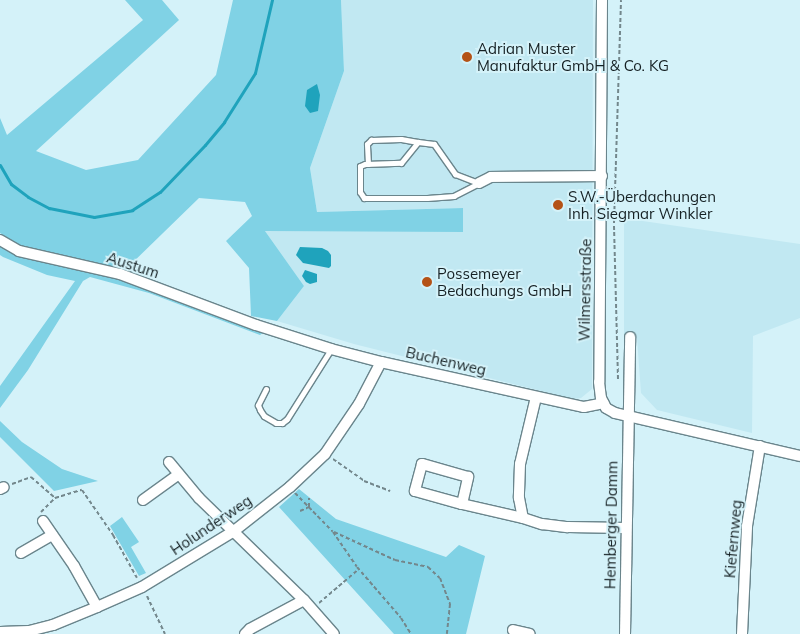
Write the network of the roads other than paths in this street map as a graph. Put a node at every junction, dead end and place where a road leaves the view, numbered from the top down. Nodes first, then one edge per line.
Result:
1 (602, 0) edge
2 (418, 142) junction
3 (368, 164) junction
4 (602, 176) junction
5 (479, 183) junction
6 (0, 240) edge
7 (256, 325) joint
8 (630, 337) dead end
9 (331, 349) junction
10 (381, 362) junction
11 (266, 389) dead end
12 (536, 397) junction
13 (604, 403) junction
14 (628, 416) junction
15 (760, 446) junction
16 (800, 456) edge
17 (170, 462) dead end
18 (179, 474) junction
19 (143, 500) dead end
20 (462, 504) junction
21 (522, 518) junction
22 (43, 521) road end
23 (626, 528) junction
24 (234, 531) junction
25 (52, 535) junction
26 (21, 553) dead end
27 (304, 600) junction
28 (96, 607) junction
29 (54, 629) edge
30 (512, 630) dead end
31 (0, 632) edge
32 (245, 634) edge
33 (334, 634) edge
34 (530, 634) edge
35 (625, 634) edge
36 (742, 634) edge

1 - 4 street, Wilmersstraße
2 - 3 lane
2 - 3 lane
2 - 5 lane
3 - 5 lane
4 - 5 street
4 - 13 street, Wilmersstraße
6 - 7 street, Austum
7 - 9 street, Buchenweg
8 - 14 street
9 - 10 street, Buchenweg
9 - 11 lane
10 - 12 street, Buchenweg
10 - 24 street, Holunderweg
12 - 13 street, Buchenweg
12 - 21 street
13 - 14 street
14 - 15 street
14 - 23 street, Hemberger Damm
15 - 16 street
15 - 36 street, Kiefernweg
17 - 18 street
18 - 19 street
18 - 24 street
20 - 20 street
20 - 21 street
21 - 23 street
22 - 25 street
23 - 35 street, Hemberger Damm
24 - 27 street
24 - 28 street, Holunderweg
25 - 26 street
25 - 28 street
27 - 32 street
27 - 33 street
28 - 29 street, Holunderweg
29 - 31 street, Holunderweg
30 - 34 street

